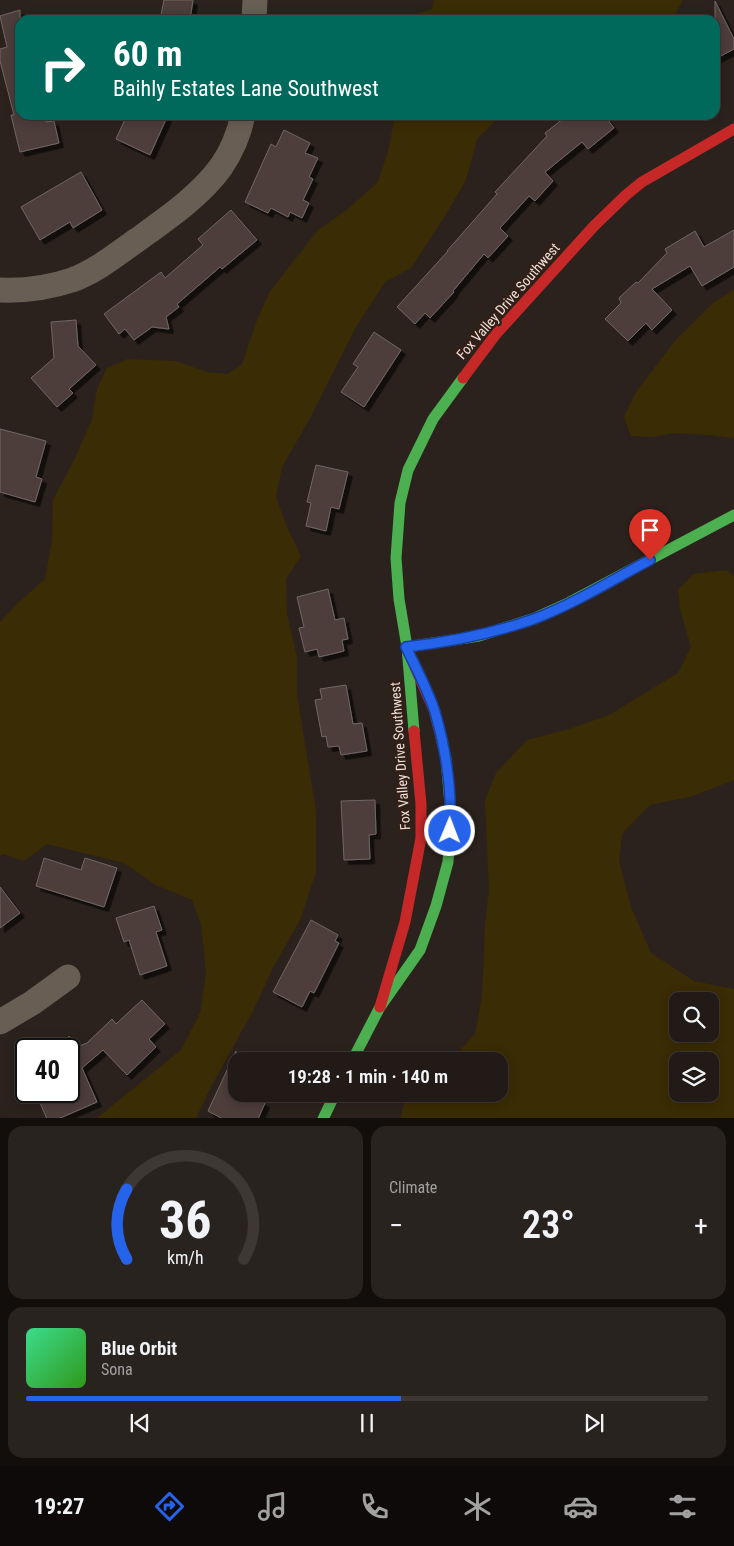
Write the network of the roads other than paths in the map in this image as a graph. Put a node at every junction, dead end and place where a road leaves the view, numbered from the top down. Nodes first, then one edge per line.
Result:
1 (255, 0) edge
2 (254, 15) edge
3 (243, 120) edge
4 (734, 129) edge
5 (0, 290) edge
6 (734, 515) edge
7 (406, 647) junction
8 (68, 977) dead end
9 (380, 1006) junction
10 (0, 1022) edge
11 (357, 1052) edge
12 (331, 1102) edge
13 (323, 1118) edge

1 - 2 street
3 - 5 street
4 - 7 street, Fox Valley Drive Southwest
6 - 7 street
7 - 9 street, Fox Valley Drive Southwest
7 - 9 street, Fox Valley Drive Southwest
8 - 10 street
9 - 11 street, Fox Valley Drive Southwest
12 - 13 street

